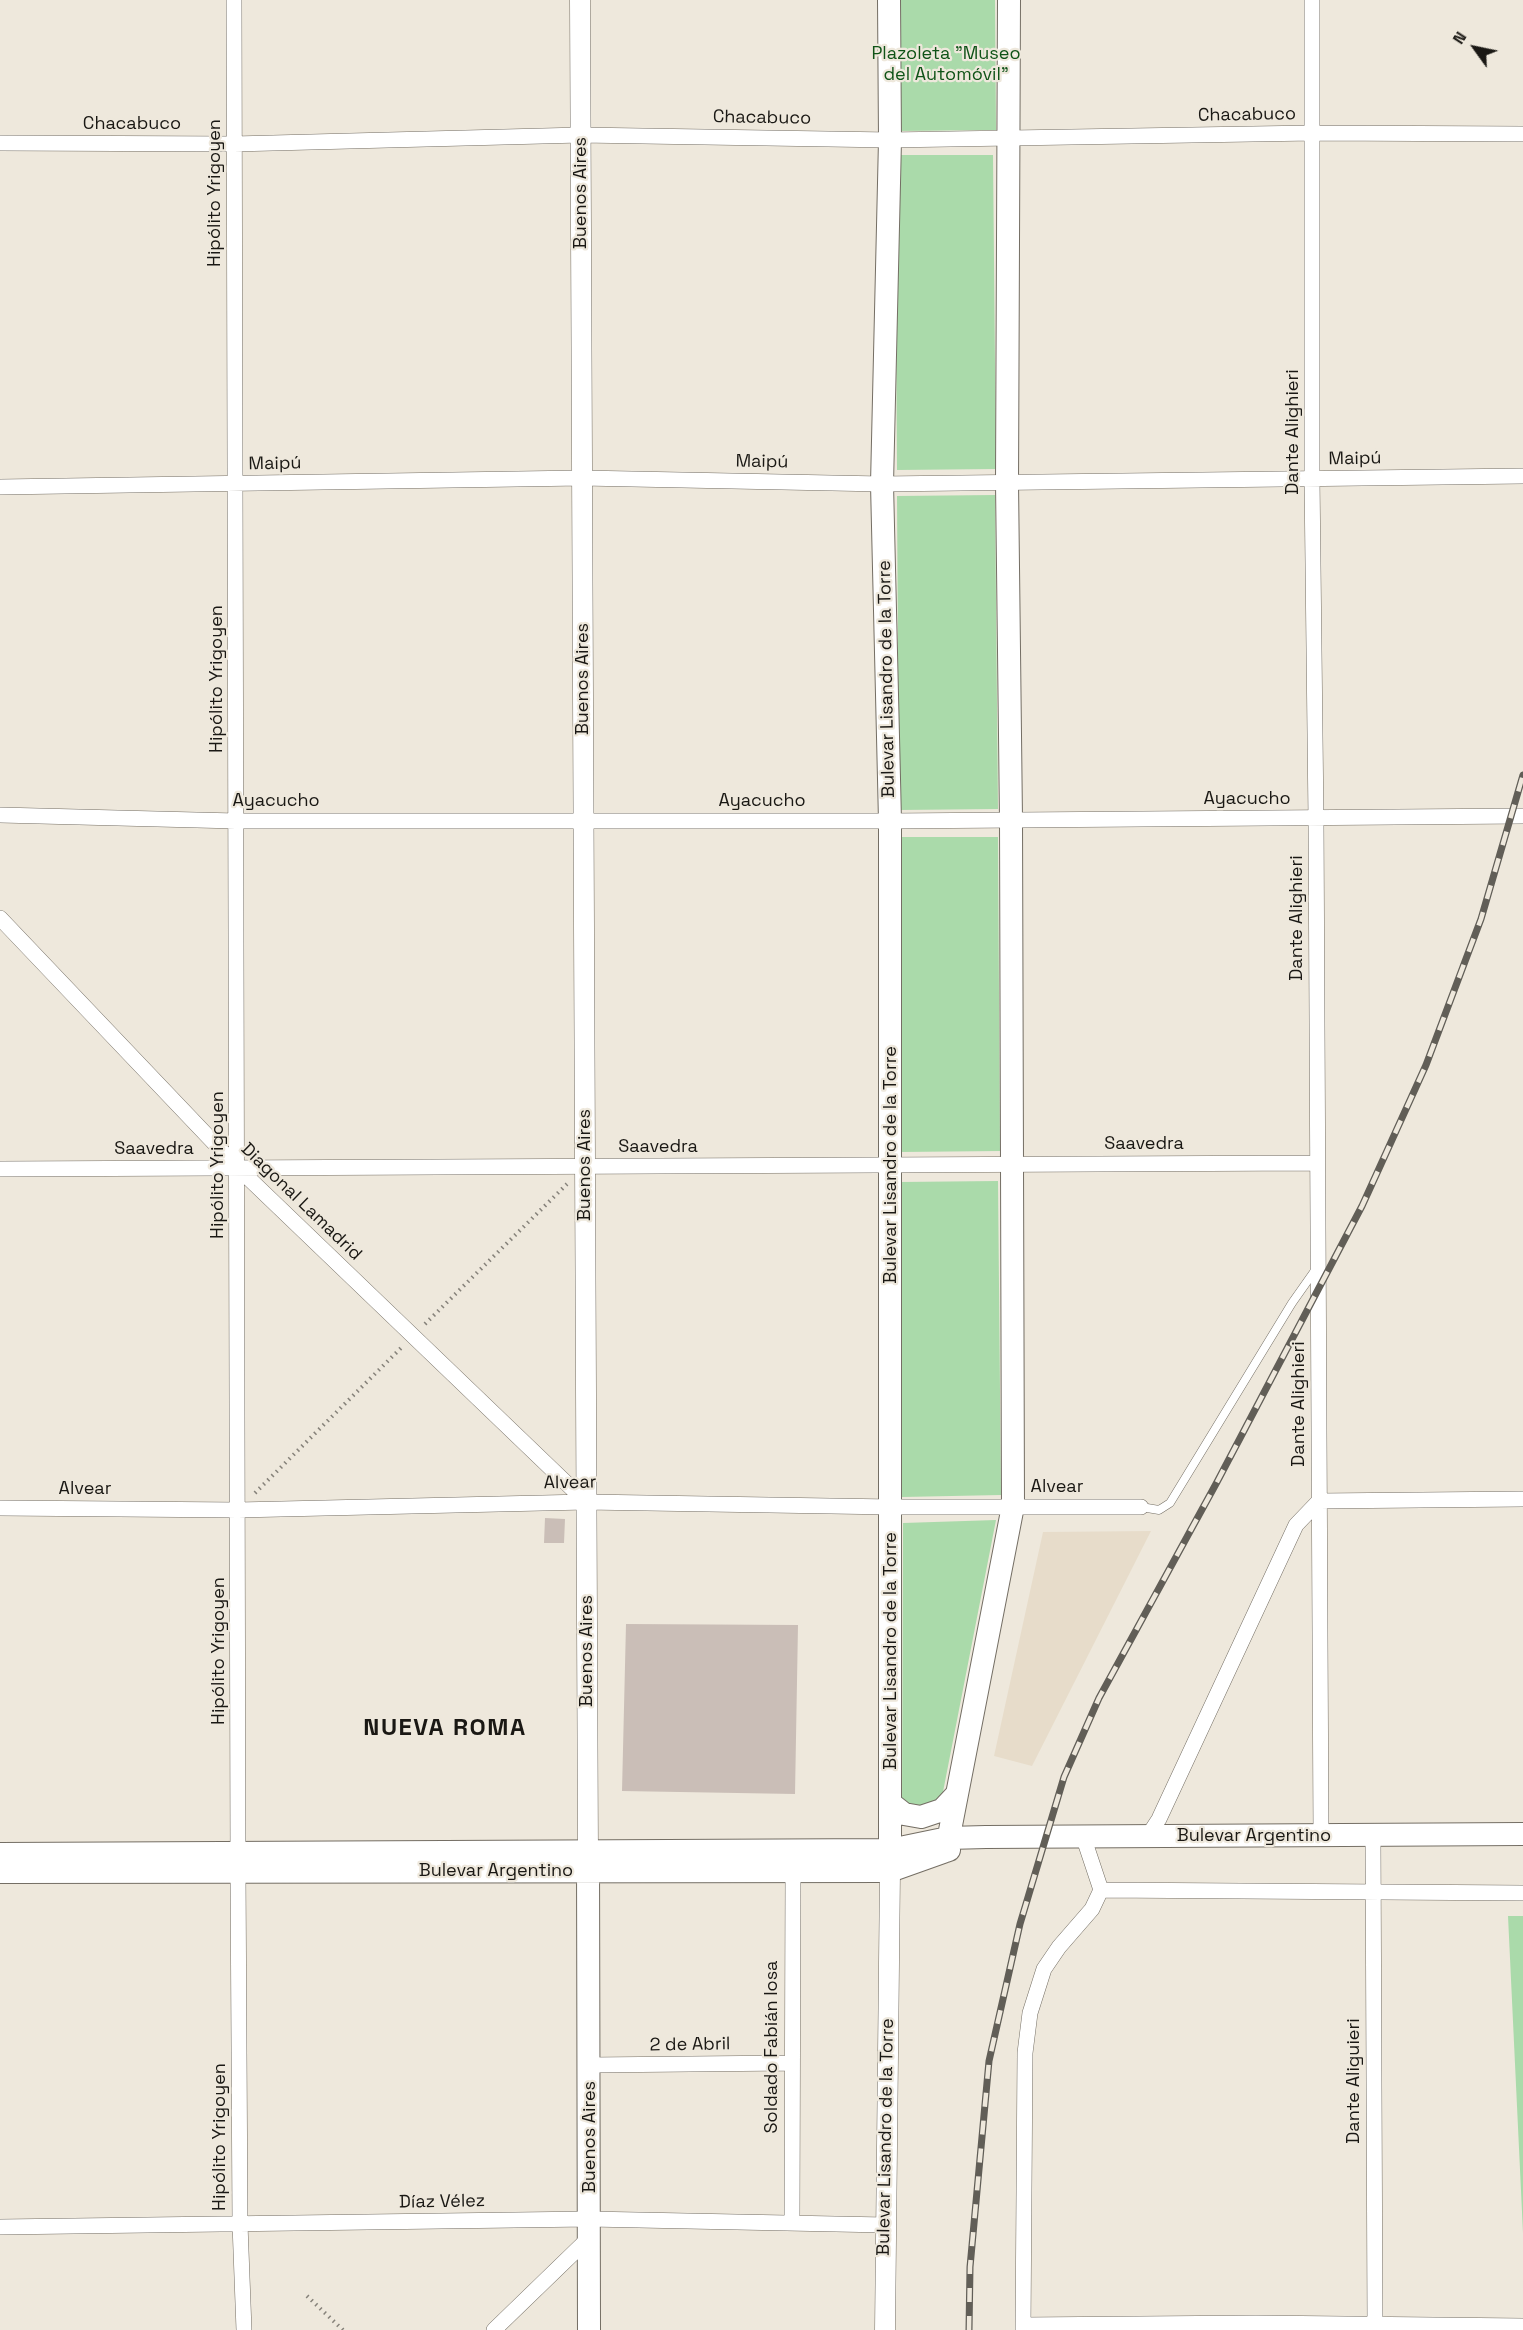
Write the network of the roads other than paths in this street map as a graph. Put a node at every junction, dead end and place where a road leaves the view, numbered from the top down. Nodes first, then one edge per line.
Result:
1 (234, 0) edge
2 (580, 0) edge
3 (889, 0) edge
4 (1009, 0) edge
5 (1312, 0) edge
6 (1313, 133) junction
7 (1523, 134) edge
8 (581, 135) junction
9 (1010, 139) junction
10 (890, 140) junction
11 (0, 143) edge
12 (234, 144) junction
13 (1523, 476) edge
14 (582, 478) junction
15 (1312, 478) junction
16 (882, 483) junction
17 (1007, 483) junction
18 (236, 484) junction
19 (0, 488) edge
20 (0, 815) edge
21 (1523, 816) edge
22 (1011, 819) junction
23 (1316, 819) junction
24 (584, 820) junction
25 (237, 821) junction
26 (891, 822) junction
27 (0, 918) edge
28 (1317, 1163) junction
29 (1012, 1164) junction
30 (891, 1165) junction
31 (585, 1167) junction
32 (237, 1168) junction
33 (0, 1169) edge
34 (1318, 1266) junction
35 (1523, 1499) edge
36 (1319, 1501) junction
37 (586, 1502) junction
38 (1013, 1506) junction
39 (892, 1507) junction
40 (1141, 1507) joint
41 (0, 1508) edge
42 (238, 1510) junction
43 (957, 1794) junction
44 (890, 1803) junction
45 (1523, 1834) edge
46 (1321, 1835) junction
47 (1083, 1836) junction
48 (1148, 1836) junction
49 (1373, 1836) junction
50 (947, 1845) junction
51 (0, 1854) edge
52 (890, 1860) junction
53 (587, 1861) junction
54 (238, 1862) junction
55 (0, 1872) edge
56 (793, 1872) junction
57 (1101, 1890) junction
58 (1373, 1892) junction
59 (1523, 1893) edge
60 (791, 2063) junction
61 (590, 2065) junction
62 (792, 2223) junction
63 (240, 2224) junction
64 (885, 2225) junction
65 (0, 2227) edge
66 (589, 2228) junction
67 (1256, 2326) edge
68 (1375, 2326) junction
69 (1523, 2326) edge
70 (1023, 2327) edge
71 (1438, 2328) edge
72 (244, 2330) edge
73 (494, 2330) edge
74 (590, 2330) edge
75 (885, 2330) edge

1 - 12 street, Hipólito Yrigoyen
2 - 8 street, Buenos Aires
3 - 10 main road, Bulevar Lisandro de la Torre
4 - 9 main road
5 - 6 street, Dante Alighieri
6 - 7 street, Chacabuco
6 - 9 street, Chacabuco
6 - 15 street, Dante Alighieri
8 - 10 street, Chacabuco
8 - 12 street, Chacabuco
8 - 14 street, Buenos Aires
9 - 10 street, Chacabuco
9 - 17 main road
10 - 16 main road, Bulevar Lisandro de la Torre
11 - 12 street, Chacabuco
12 - 18 street, Hipólito Yrigoyen
13 - 15 street, Maipú
14 - 16 street, Maipú
14 - 18 street, Maipú
14 - 24 street, Buenos Aires
15 - 17 street, Maipú
15 - 23 street, Dante Alighieri
16 - 17 street, Maipú
16 - 26 main road, Bulevar Lisandro de la Torre
17 - 22 main road
18 - 19 street, Maipú
18 - 25 street, Hipólito Yrigoyen
20 - 25 street, Ayacucho
21 - 23 street, Ayacucho
22 - 23 street, Ayacucho
22 - 26 street, Ayacucho
22 - 29 main road
23 - 28 street, Dante Alighieri
24 - 25 street, Ayacucho
24 - 26 street, Ayacucho
24 - 31 street, Buenos Aires
25 - 32 street, Hipólito Yrigoyen
26 - 30 main road, Bulevar Lisandro de la Torre
27 - 32 street, Diagonal Lamadrid
28 - 29 street, Saavedra
28 - 34 street, Dante Alighieri
29 - 30 street, Saavedra
29 - 38 main road
30 - 31 street, Saavedra
30 - 39 main road, Bulevar Lisandro de la Torre
31 - 32 street, Saavedra
31 - 37 street, Buenos Aires
32 - 33 street, Saavedra
32 - 37 street, Diagonal Lamadrid
32 - 42 street, Hipólito Yrigoyen
34 - 36 street, Dante Alighieri
34 - 40 lane
35 - 36 street
36 - 46 street, Dante Alighieri
36 - 48 street
37 - 39 street, Alvear
37 - 42 street, Alvear
37 - 53 street, Buenos Aires
38 - 39 street, Alvear
38 - 40 street, Alvear
38 - 43 main road
39 - 44 main road, Bulevar Lisandro de la Torre
41 - 42 street, Alvear
42 - 54 street, Hipólito Yrigoyen
43 - 44 main road
43 - 50 main road
44 - 52 main road, Bulevar Lisandro de la Torre
45 - 49 main road, Bulevar Argentino
46 - 48 main road, Bulevar Argentino
46 - 49 main road, Bulevar Argentino
47 - 48 main road, Bulevar Argentino
47 - 50 main road, Bulevar Argentino
47 - 57 street
49 - 58 street, Dante Aliguieri
50 - 52 main road, Bulevar Argentino
51 - 54 main road, Bulevar Argentino
52 - 53 main road, Bulevar Argentino
52 - 56 main road, Bulevar Argentino
52 - 64 street, Bulevar Lisandro de la Torre
53 - 54 main road, Bulevar Argentino
53 - 56 main road, Bulevar Argentino
53 - 61 main road, Buenos Aires
54 - 55 main road, Bulevar Argentino
54 - 63 street, Hipólito Yrigoyen
56 - 60 street, Soldado Fabián Iosa
57 - 58 street
57 - 70 street
58 - 59 street
58 - 68 street, Dante Aliguieri
60 - 61 street, 2 de Abril
60 - 62 street, Soldado Fabián Iosa
61 - 66 main road, Buenos Aires
62 - 64 street, Díaz Vélez
62 - 66 street, Díaz Vélez
63 - 65 street, Díaz Vélez
63 - 66 street, Díaz Vélez
63 - 72 street, Hipólito Yrigoyen
64 - 75 street, Bulevar Lisandro de la Torre
66 - 73 street
66 - 74 main road, Buenos Aires
67 - 68 street
67 - 70 street
68 - 71 street
69 - 71 street

